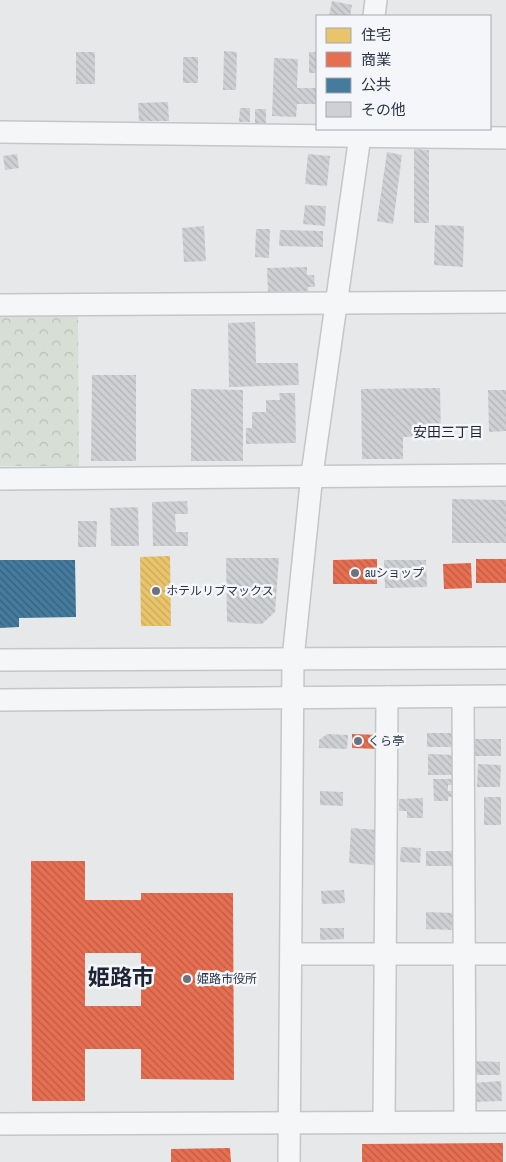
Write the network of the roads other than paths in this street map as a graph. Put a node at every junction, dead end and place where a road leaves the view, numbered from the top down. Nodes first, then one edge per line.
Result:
1 (376, 0) edge
2 (374, 15) edge
3 (0, 132) edge
4 (361, 132) edge
5 (506, 138) edge
6 (506, 302) edge
7 (337, 303) junction
8 (0, 305) edge
9 (312, 474) junction
10 (506, 475) edge
11 (0, 479) edge
12 (293, 658) junction
13 (506, 658) edge
14 (0, 660) edge
15 (462, 696) junction
16 (506, 696) edge
17 (387, 697) junction
18 (292, 699) junction
19 (0, 700) edge
20 (291, 954) junction
21 (463, 954) junction
22 (506, 954) edge
23 (386, 955) junction
24 (289, 1122) junction
25 (384, 1122) junction
26 (464, 1122) junction
27 (506, 1122) edge
28 (0, 1124) edge
29 (289, 1162) edge

1 - 2 street
3 - 4 street
4 - 5 street
4 - 7 street
6 - 7 street
7 - 8 street
7 - 9 street
9 - 10 street
9 - 11 street
9 - 12 street
12 - 13 street
12 - 14 street
12 - 18 street
15 - 16 street
15 - 17 street
15 - 21 street
17 - 18 street
17 - 23 street
18 - 19 street
18 - 20 street
20 - 23 street
20 - 24 street
21 - 22 street
21 - 23 street
21 - 26 street
23 - 25 street
24 - 25 street
24 - 28 street
24 - 29 street
25 - 26 street
26 - 27 street

